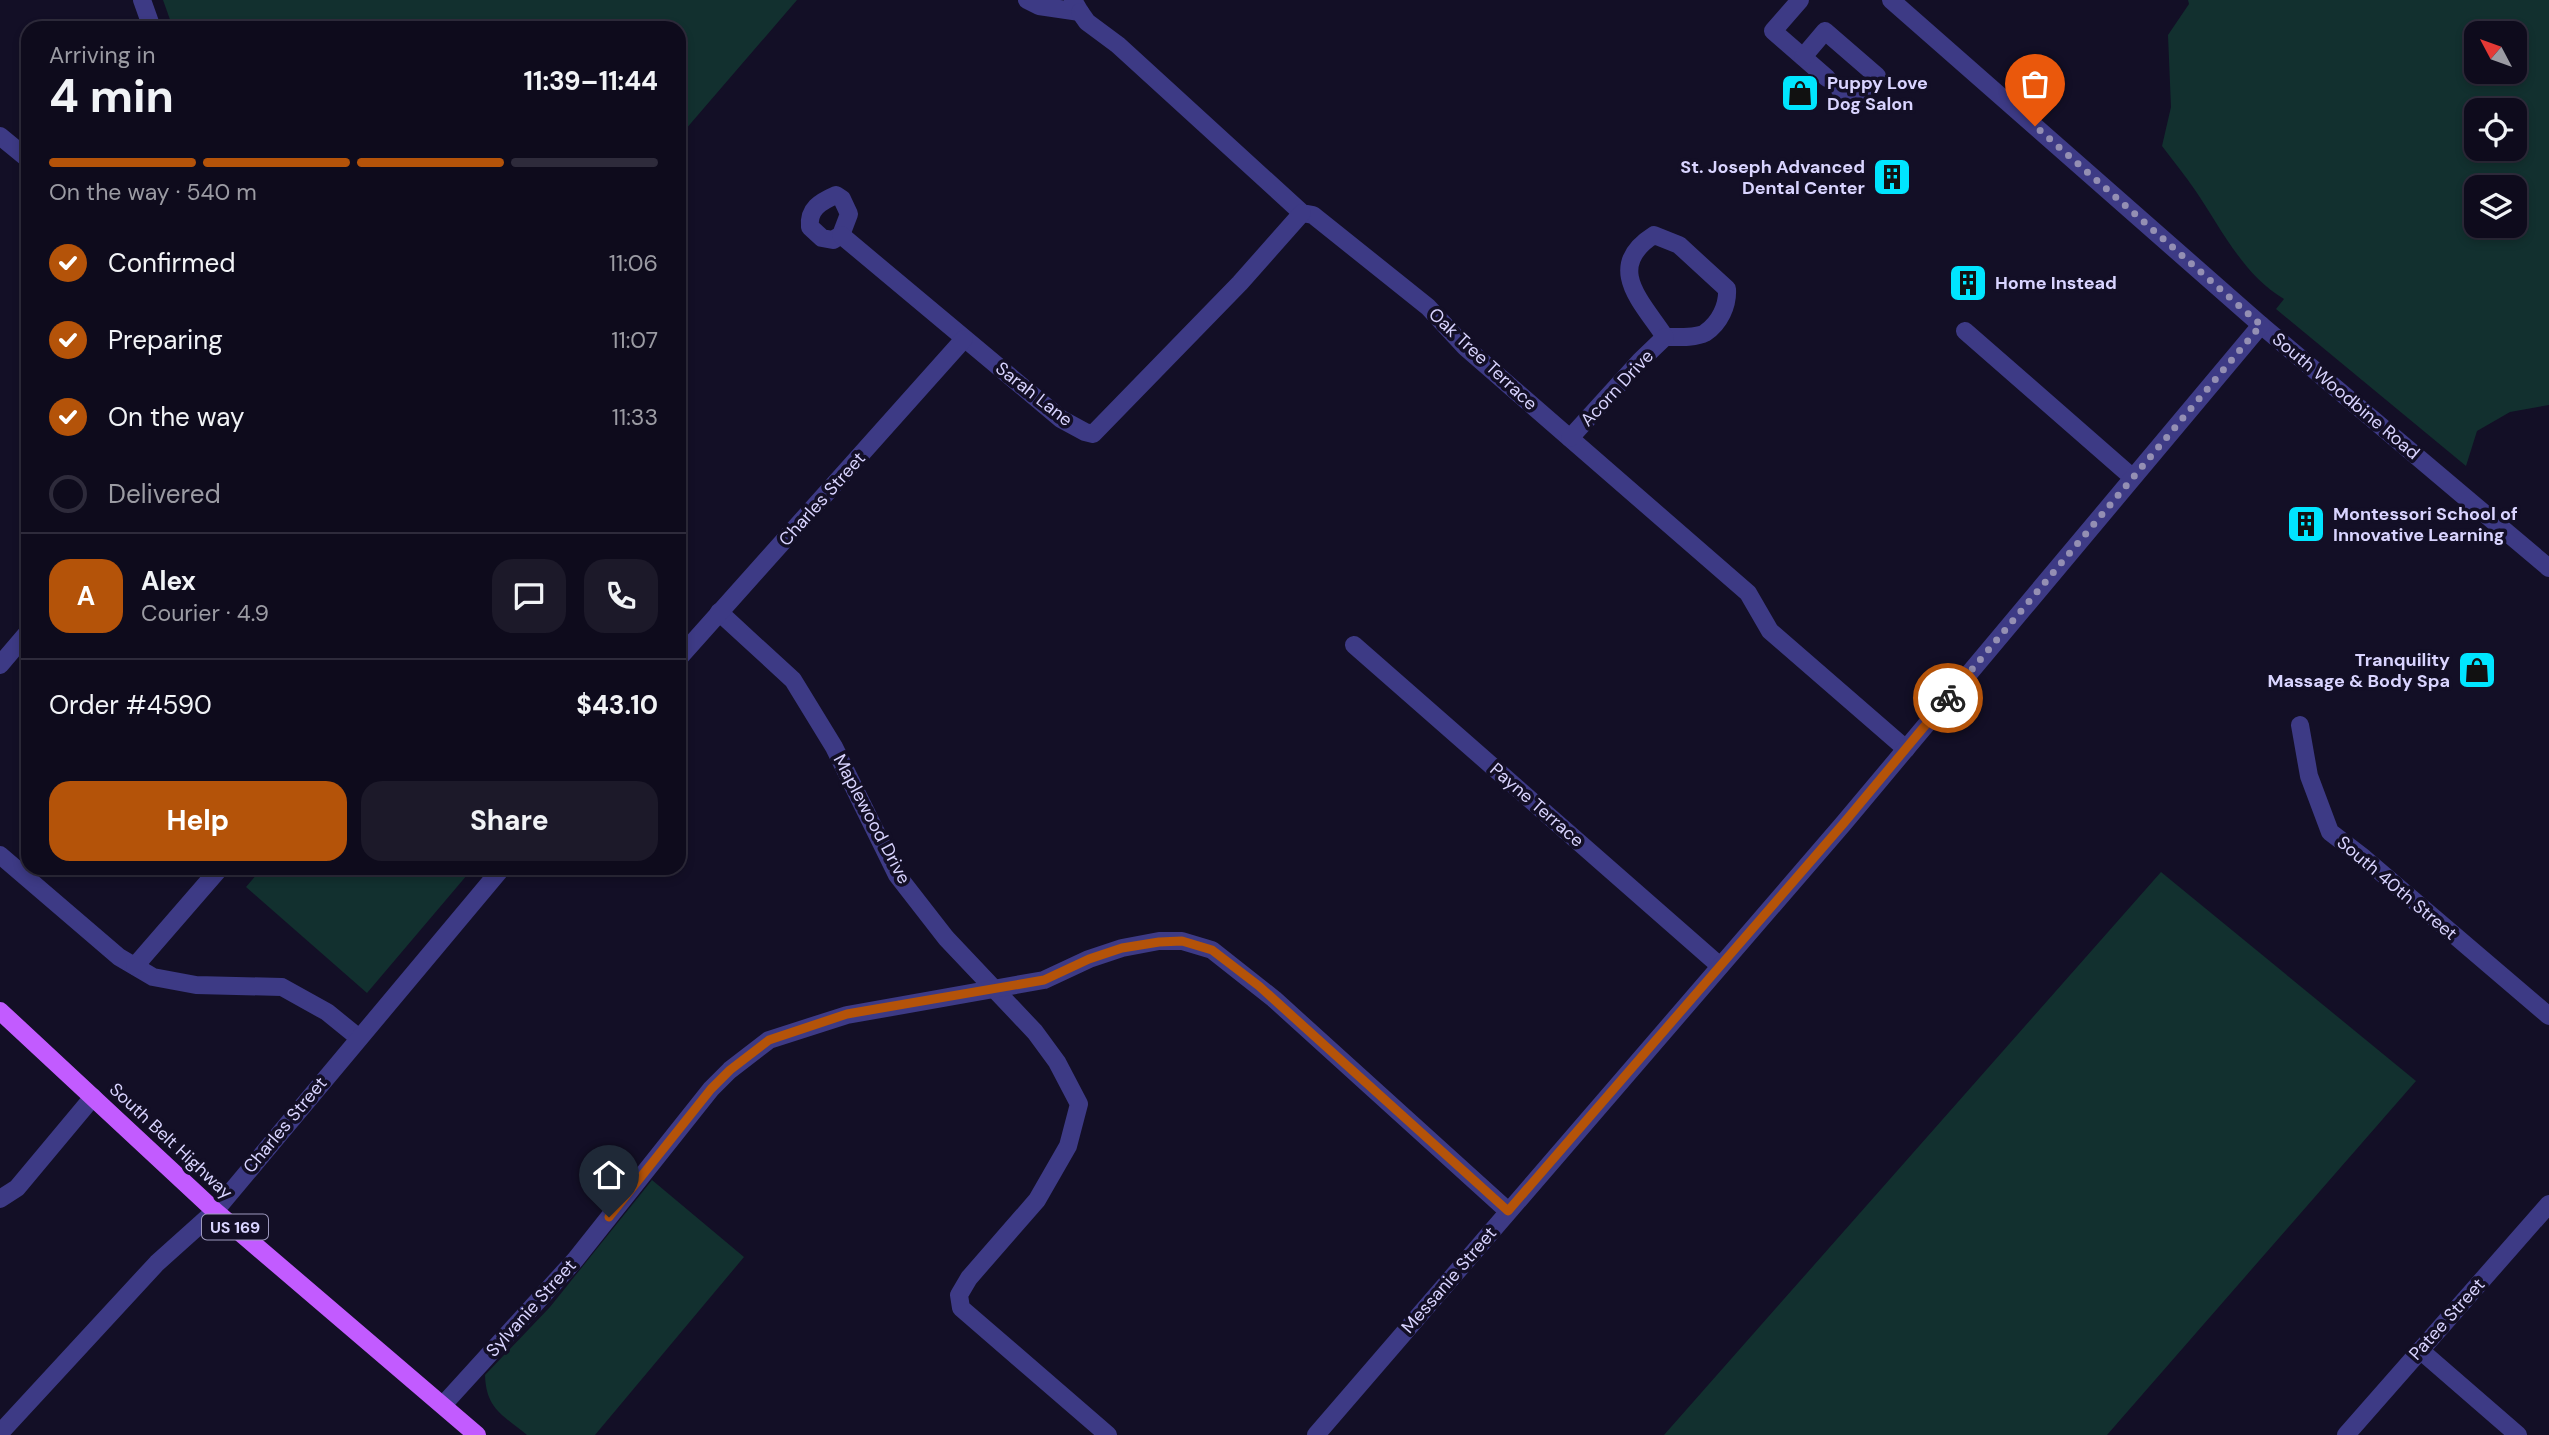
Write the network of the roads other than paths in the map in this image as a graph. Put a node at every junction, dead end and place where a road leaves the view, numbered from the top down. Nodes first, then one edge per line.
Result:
1 (142, 0) edge
2 (1027, 0) edge
3 (1800, 0) edge
4 (1891, 0) edge
5 (1077, 6) edge
6 (150, 21) edge
7 (1803, 57) junction
8 (0, 135) edge
9 (21, 153) edge
10 (1302, 213) junction
11 (841, 234) dead end
12 (2261, 325) junction
13 (1965, 331) dead end
14 (1665, 337) junction
15 (964, 339) junction
16 (1570, 438) junction
17 (2132, 477) junction
18 (2549, 568) edge
19 (719, 612) junction
20 (21, 640) edge
21 (1354, 645) dead end
22 (686, 650) edge
23 (0, 664) edge
24 (2300, 725) dead end
25 (1906, 749) junction
26 (0, 855) edge
27 (21, 873) edge
28 (23, 875) edge
29 (214, 875) edge
30 (496, 875) edge
31 (1720, 966) junction
32 (135, 967) junction
33 (996, 988) junction
34 (2, 1016) edge
35 (2549, 1016) edge
36 (359, 1038) junction
37 (93, 1097) junction
38 (0, 1199) edge
39 (2549, 1204) edge
40 (215, 1211) junction
41 (1508, 1211) junction
42 (2420, 1350) junction
43 (443, 1405) junction
44 (0, 1433) edge
45 (477, 1435) edge
46 (1108, 1435) edge
47 (1316, 1435) edge
48 (2346, 1435) edge
49 (2518, 1435) edge

1 - 6 street
2 - 5 street
3 - 7 street
4 - 12 street, South Woodbine Road
5 - 10 street, Oak Tree Terrace
7 - 7 street
8 - 9 street
10 - 15 street, Sarah Lane
10 - 16 street, Oak Tree Terrace
11 - 15 street, Sarah Lane
12 - 17 street, Messanie Street
12 - 18 street, South Woodbine Road
13 - 17 street
14 - 14 street, Acorn Drive
14 - 16 street, Acorn Drive
15 - 19 street, Charles Street
16 - 25 street, Oak Tree Terrace
17 - 25 street, Messanie Street
19 - 22 street, Charles Street
19 - 33 street, Maplewood Drive
20 - 23 street
21 - 31 street, Payne Terrace
24 - 35 street, South 40th Street
25 - 31 street, Messanie Street
26 - 27 street
28 - 32 street
29 - 32 street
30 - 36 street, Charles Street
31 - 41 street, Messanie Street
32 - 36 street
33 - 41 street, Sylvanie Street
33 - 43 street, Sylvanie Street
33 - 46 street, Maplewood Drive
34 - 37 main road, South Belt Highway / US 169
36 - 40 street, Charles Street
37 - 38 street
37 - 40 main road, South Belt Highway / US 169
39 - 42 street, Patee Street
40 - 43 main road, South Belt Highway / US 169
40 - 44 street, Charles Street
41 - 47 street, Messanie Street
42 - 48 street, Patee Street
42 - 49 street
43 - 45 main road, South Belt Highway / US 169

